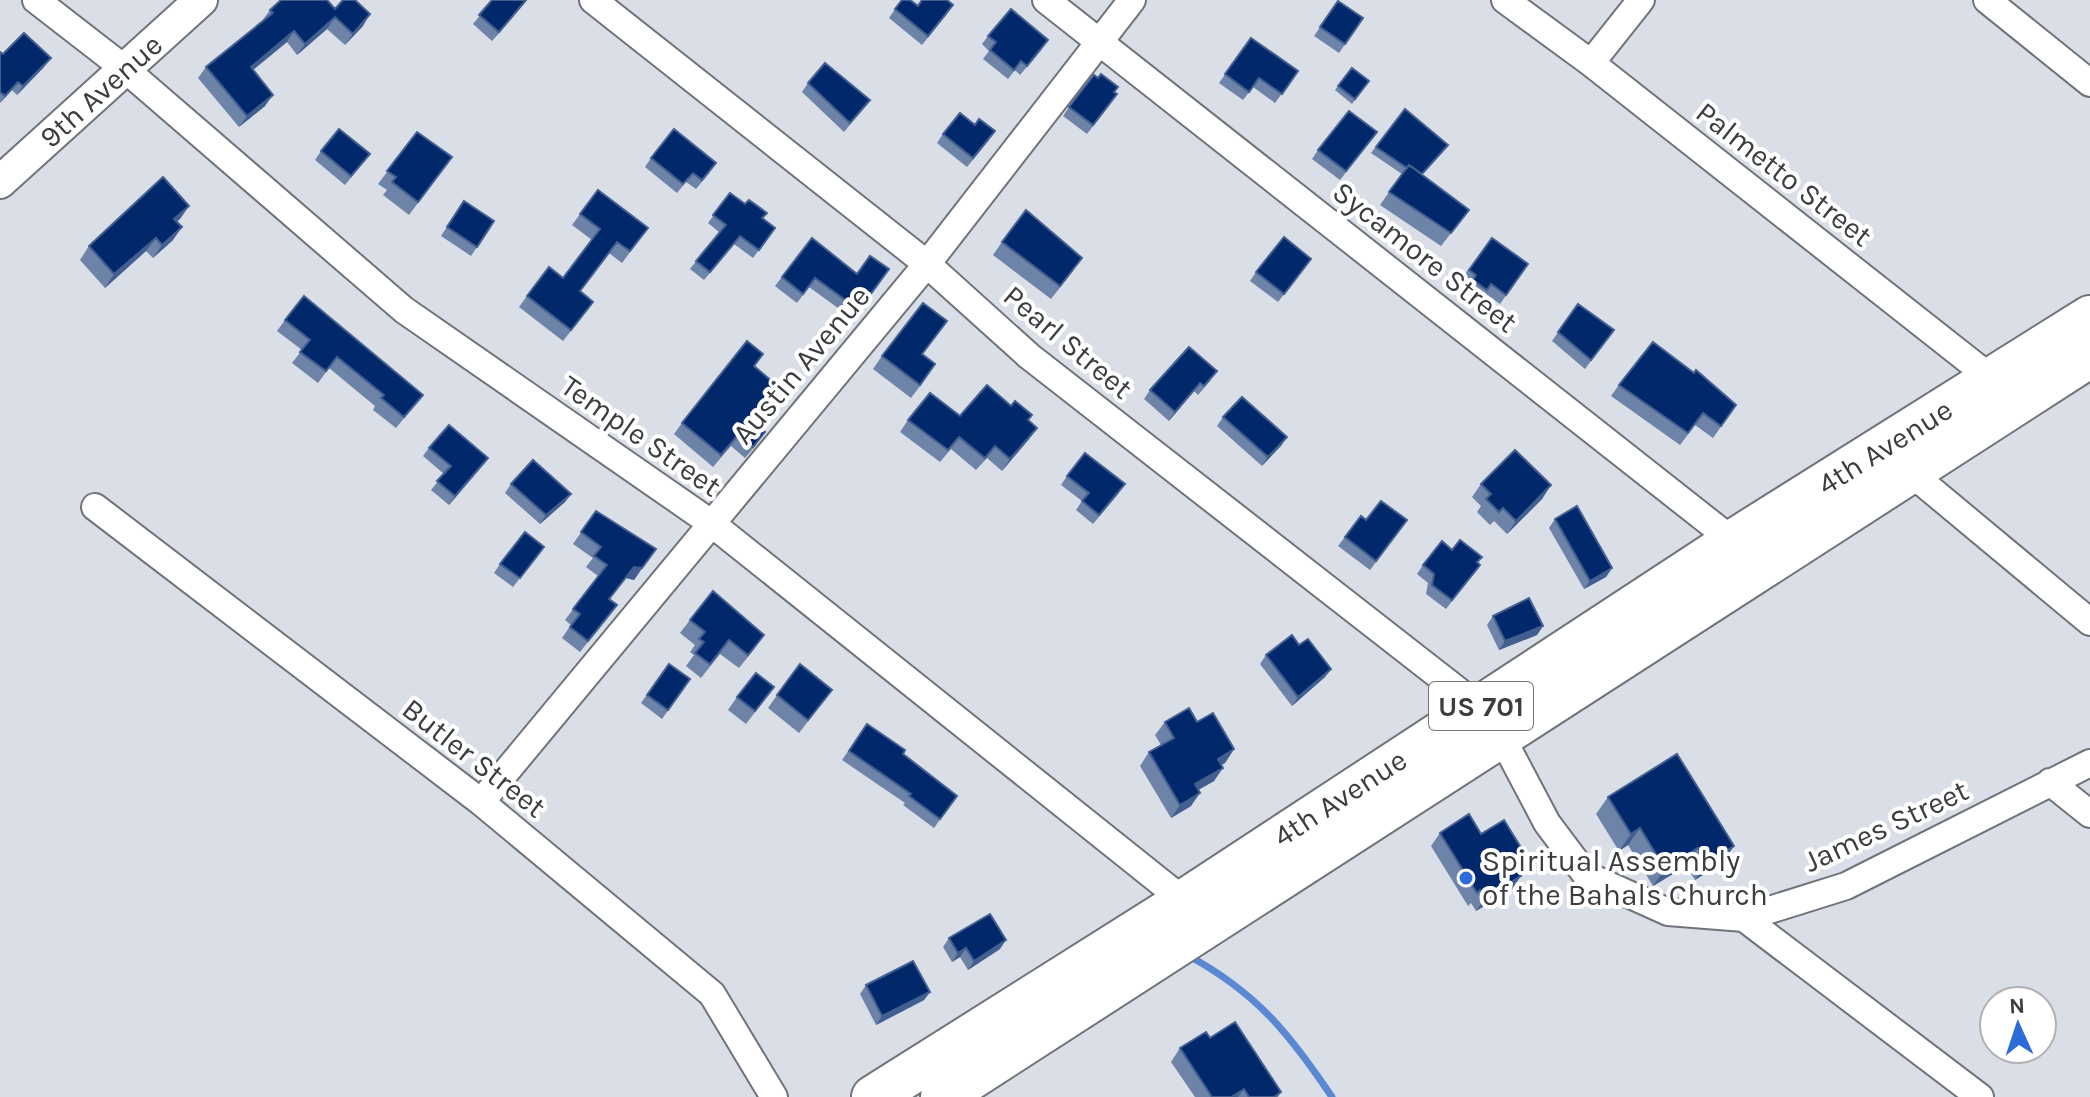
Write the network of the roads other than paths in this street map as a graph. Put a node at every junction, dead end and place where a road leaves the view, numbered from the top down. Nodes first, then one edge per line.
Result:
1 (36, 0) edge
2 (201, 0) edge
3 (593, 0) edge
4 (1046, 0) edge
5 (1132, 0) edge
6 (1505, 0) edge
7 (1641, 0) edge
8 (1987, 0) edge
9 (1101, 43) junction
10 (1591, 63) junction
11 (125, 69) junction
12 (2090, 83) edge
13 (0, 182) edge
14 (927, 264) junction
15 (2090, 317) edge
16 (2090, 356) edge
17 (2007, 391) junction
18 (1897, 462) junction
19 (95, 507) dead end
20 (711, 523) junction
21 (1748, 553) junction
22 (2090, 622) edge
23 (1489, 721) junction
24 (2090, 763) edge
25 (2050, 782) junction
26 (481, 802) junction
27 (2090, 814) edge
28 (1197, 912) junction
29 (1744, 918) junction
30 (774, 1097) edge
31 (873, 1097) edge
32 (942, 1097) edge
33 (1980, 1097) edge

1 - 11 street, Temple Street
2 - 11 street, 9th Avenue
3 - 14 street, Pearl Street
4 - 9 street, Sycamore Street
5 - 9 street, Austin Avenue
6 - 10 street, Palmetto Street
7 - 10 street
8 - 12 street
9 - 14 street, Austin Avenue
9 - 21 street, Sycamore Street
10 - 17 street, Palmetto Street
11 - 13 street, 9th Avenue
11 - 20 street, Temple Street
14 - 20 street, Austin Avenue
14 - 23 street, Pearl Street
15 - 17 main road, 4th Avenue / US 701
16 - 17 main road, 4th Avenue / US 701
17 - 18 main road, 4th Avenue / US 701
18 - 21 main road, 4th Avenue / US 701
18 - 22 street
19 - 26 street, Butler Street
20 - 26 street, Austin Avenue
20 - 28 street, Temple Street
21 - 23 main road, 4th Avenue / US 701
23 - 28 main road, 4th Avenue / US 701
23 - 29 street, James Street
24 - 25 street, James Street
25 - 27 street
25 - 29 street, James Street
26 - 30 street, Butler Street
28 - 31 main road, 4th Avenue / US 701
28 - 32 main road, 4th Avenue / US 701
29 - 33 street

